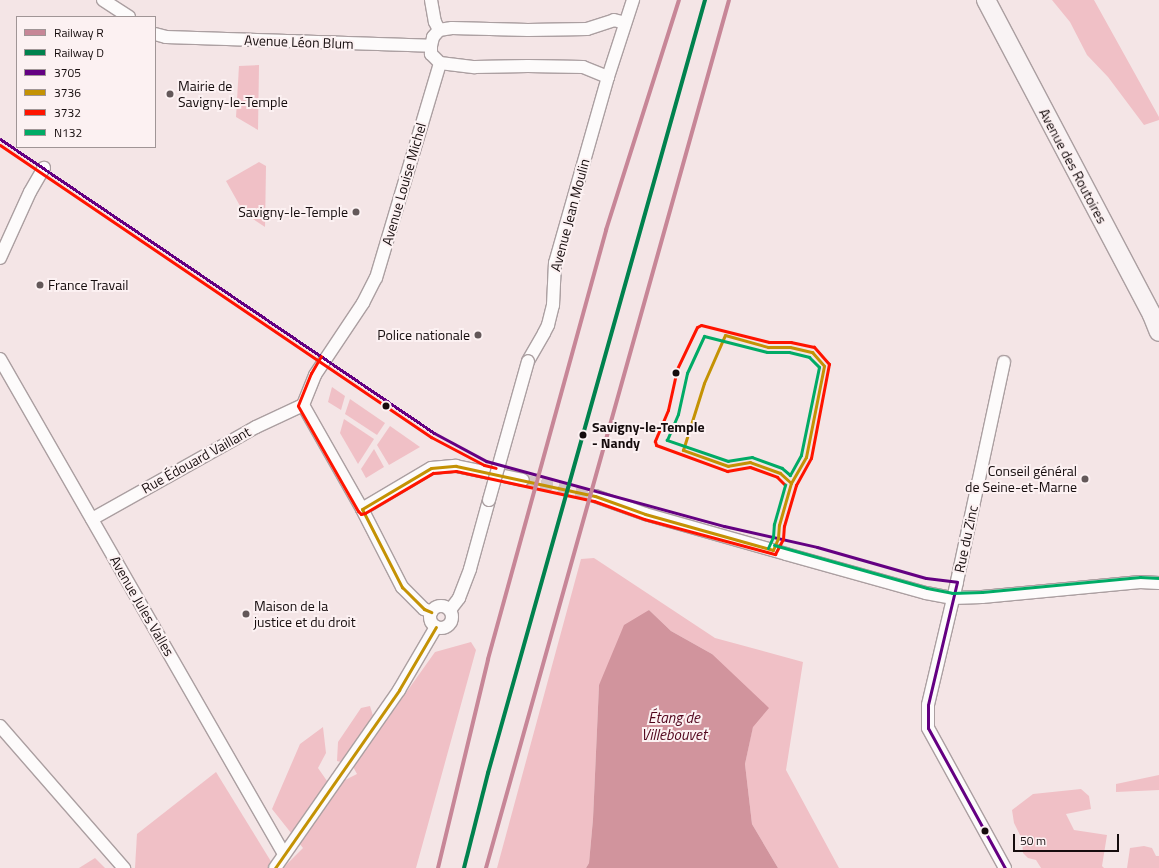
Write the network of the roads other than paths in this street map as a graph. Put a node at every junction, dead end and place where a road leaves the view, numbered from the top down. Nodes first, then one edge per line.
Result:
1 (103, 0) edge
2 (431, 0) edge
3 (633, 0) edge
4 (986, 0) edge
5 (127, 16) edge
6 (625, 23) junction
7 (439, 30) junction
8 (161, 35) edge
9 (431, 46) junction
10 (440, 63) junction
11 (608, 77) junction
12 (44, 168) dead end
13 (0, 258) edge
14 (1159, 332) edge
15 (0, 359) edge
16 (1004, 362) dead end
17 (303, 405) junction
18 (523, 480) tunnel mouth
19 (595, 496) tunnel mouth
20 (362, 509) junction
21 (92, 519) junction
22 (1159, 576) edge
23 (1140, 582) junction
24 (1159, 582) edge
25 (952, 598) junction
26 (450, 610) junction
27 (431, 612) junction
28 (436, 627) junction
29 (0, 726) edge
30 (284, 854) junction
31 (124, 868) edge
32 (275, 868) edge
33 (1005, 868) edge

1 - 5 street
2 - 7 street
3 - 6 street, Avenue Jean Moulin
4 - 14 street, Avenue des Routoires
6 - 7 street
6 - 11 street, Avenue Jean Moulin
7 - 9 street
8 - 9 street, Avenue Léon Blum
9 - 10 street
10 - 11 street
10 - 17 street, Avenue Louise Michel
11 - 26 street, Avenue Jean Moulin, bridge
12 - 13 street
15 - 21 street, Avenue Jules Valles
16 - 25 street, Rue du Zinc
17 - 20 street
17 - 21 street, Rue Édouard Vaillant
18 - 20 street
19 - 25 street
20 - 27 street
21 - 30 street, Avenue Jules Valles
22 - 23 street
23 - 24 street
23 - 25 street
25 - 33 street, Rue du Zinc
26 - 27 street
26 - 28 street
27 - 28 street
28 - 30 street
29 - 31 street
30 - 32 street

